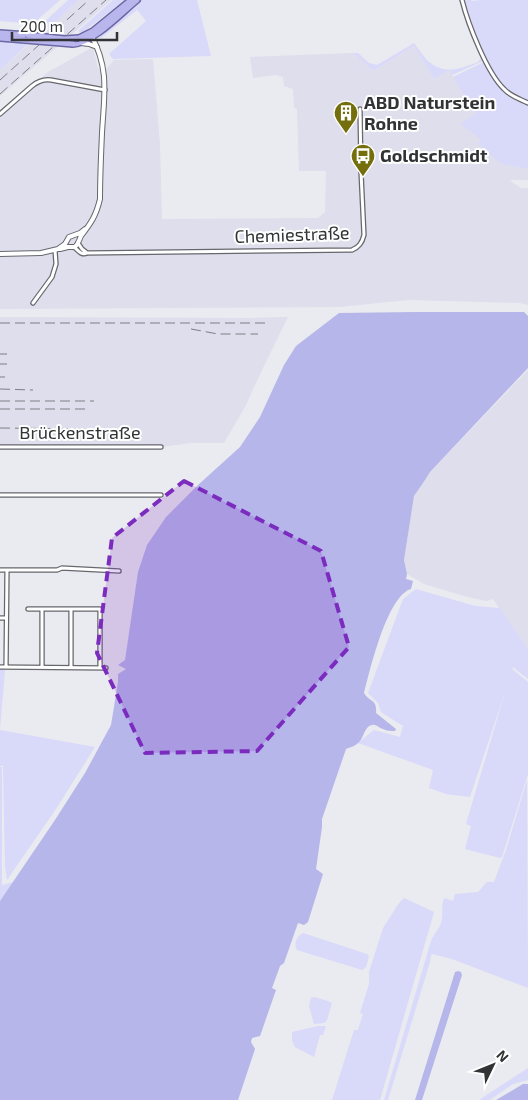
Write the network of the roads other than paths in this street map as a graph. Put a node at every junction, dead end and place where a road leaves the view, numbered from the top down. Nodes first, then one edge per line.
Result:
1 (131, 0) edge
2 (137, 0) edge
3 (462, 0) edge
4 (0, 33) edge
5 (91, 35) junction
6 (0, 38) edge
7 (27, 38) junction
8 (80, 40) junction
9 (97, 47) junction
10 (105, 90) junction
11 (528, 103) edge
12 (360, 108) dead end
13 (0, 114) edge
14 (88, 227) junction
15 (74, 236) junction
16 (67, 240) junction
17 (78, 242) junction
18 (72, 247) junction
19 (56, 250) junction
20 (87, 253) junction
21 (0, 254) edge
22 (33, 303) dead end
23 (0, 447) edge
24 (161, 448) dead end
25 (0, 495) edge
26 (161, 495) dead end
27 (0, 570) edge
28 (7, 570) junction
29 (119, 571) dead end
30 (28, 609) dead end
31 (42, 609) junction
32 (71, 609) junction
33 (0, 618) edge
34 (6, 618) junction
35 (0, 667) edge
36 (6, 667) junction
37 (42, 667) junction
38 (71, 667) junction
39 (100, 668) junction
40 (106, 668) dead end

1 - 5 main road
2 - 5 main road
3 - 11 street
4 - 7 main road
5 - 8 main road
5 - 9 street
6 - 7 main road
7 - 8 main road, bridge
7 - 8 main road, bridge
8 - 9 street
9 - 10 street
10 - 13 street
10 - 14 street
12 - 20 street, Chemiestraße
14 - 15 street
14 - 17 street
15 - 16 street
15 - 17 street
16 - 18 street
16 - 19 street
17 - 18 street
17 - 20 street
18 - 19 street
18 - 20 street, Chemiestraße
19 - 21 street
19 - 22 street
23 - 24 street, Brückenstraße
25 - 26 street
27 - 28 street
28 - 29 street
28 - 34 street
30 - 31 street
31 - 32 street
31 - 37 street
32 - 38 street
32 - 39 street
33 - 34 street
34 - 36 street
35 - 36 street
36 - 37 street
37 - 38 street
38 - 39 street
39 - 40 street

